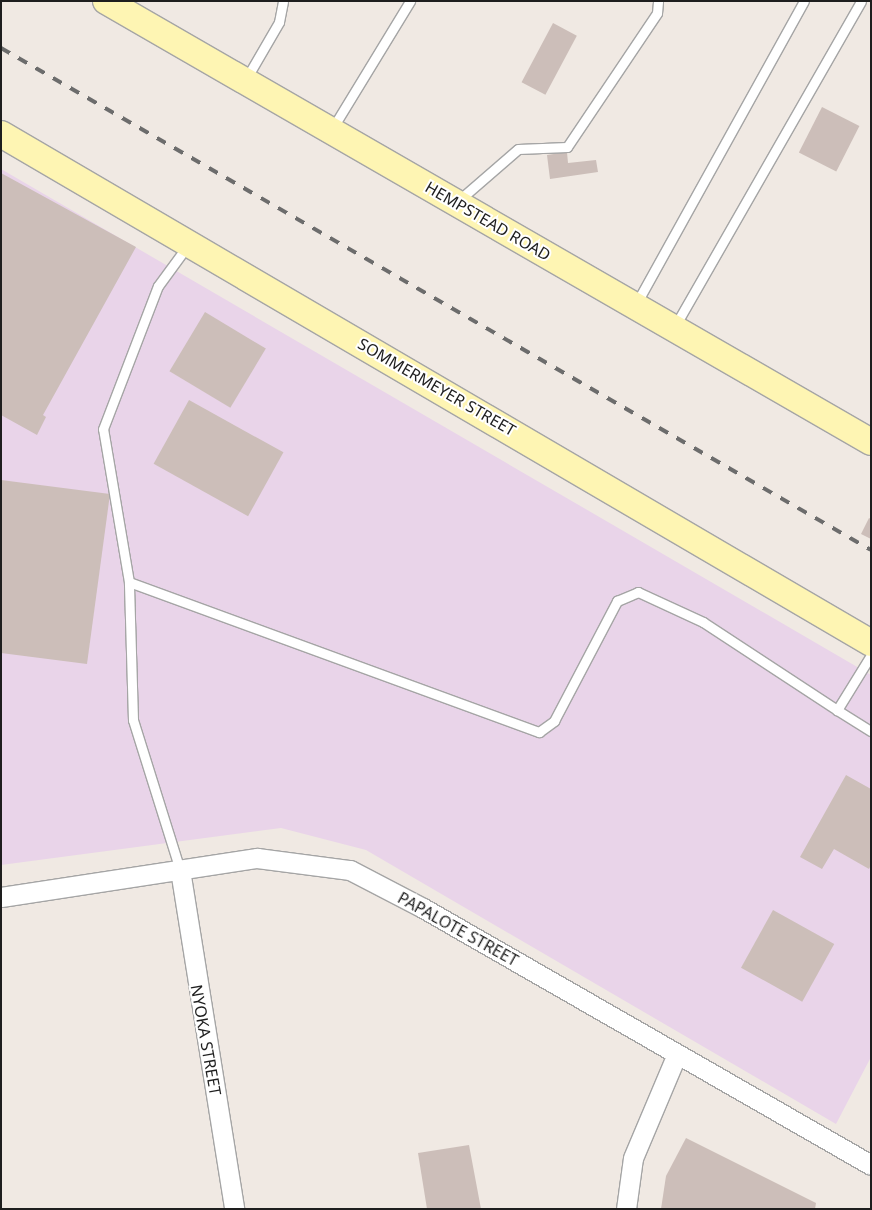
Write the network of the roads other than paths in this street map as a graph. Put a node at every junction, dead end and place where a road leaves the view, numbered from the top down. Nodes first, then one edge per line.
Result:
1 (283, 1) edge
2 (410, 1) edge
3 (658, 1) edge
4 (804, 1) edge
5 (861, 1) edge
6 (109, 2) edge
7 (245, 82) junction
8 (331, 131) junction
9 (1, 134) edge
10 (456, 203) junction
11 (190, 242) junction
12 (635, 306) junction
13 (673, 328) junction
14 (871, 442) edge
15 (129, 582) junction
16 (871, 643) edge
17 (871, 656) edge
18 (837, 710) junction
19 (871, 731) edge
20 (180, 870) junction
21 (1, 897) edge
22 (677, 1054) junction
23 (871, 1165) edge
24 (234, 1209) edge
25 (626, 1209) edge

1 - 7 lane
2 - 8 lane
3 - 10 lane
4 - 12 lane
5 - 13 lane
6 - 7 street, HEMPSTEAD ROAD
7 - 8 street, HEMPSTEAD ROAD
8 - 10 street, HEMPSTEAD ROAD
9 - 11 street, SOMMERMEYER STREET
10 - 12 street, HEMPSTEAD ROAD
11 - 15 lane
11 - 16 street, SOMMERMEYER STREET
12 - 13 street, HEMPSTEAD ROAD
13 - 14 street, HEMPSTEAD ROAD
15 - 18 lane
15 - 20 lane
17 - 18 lane
18 - 19 lane
20 - 21 street, PAPALOTE STREET
20 - 22 street, PAPALOTE STREET
20 - 24 street, NYOKA STREET
22 - 23 street, PAPALOTE STREET
22 - 25 street

